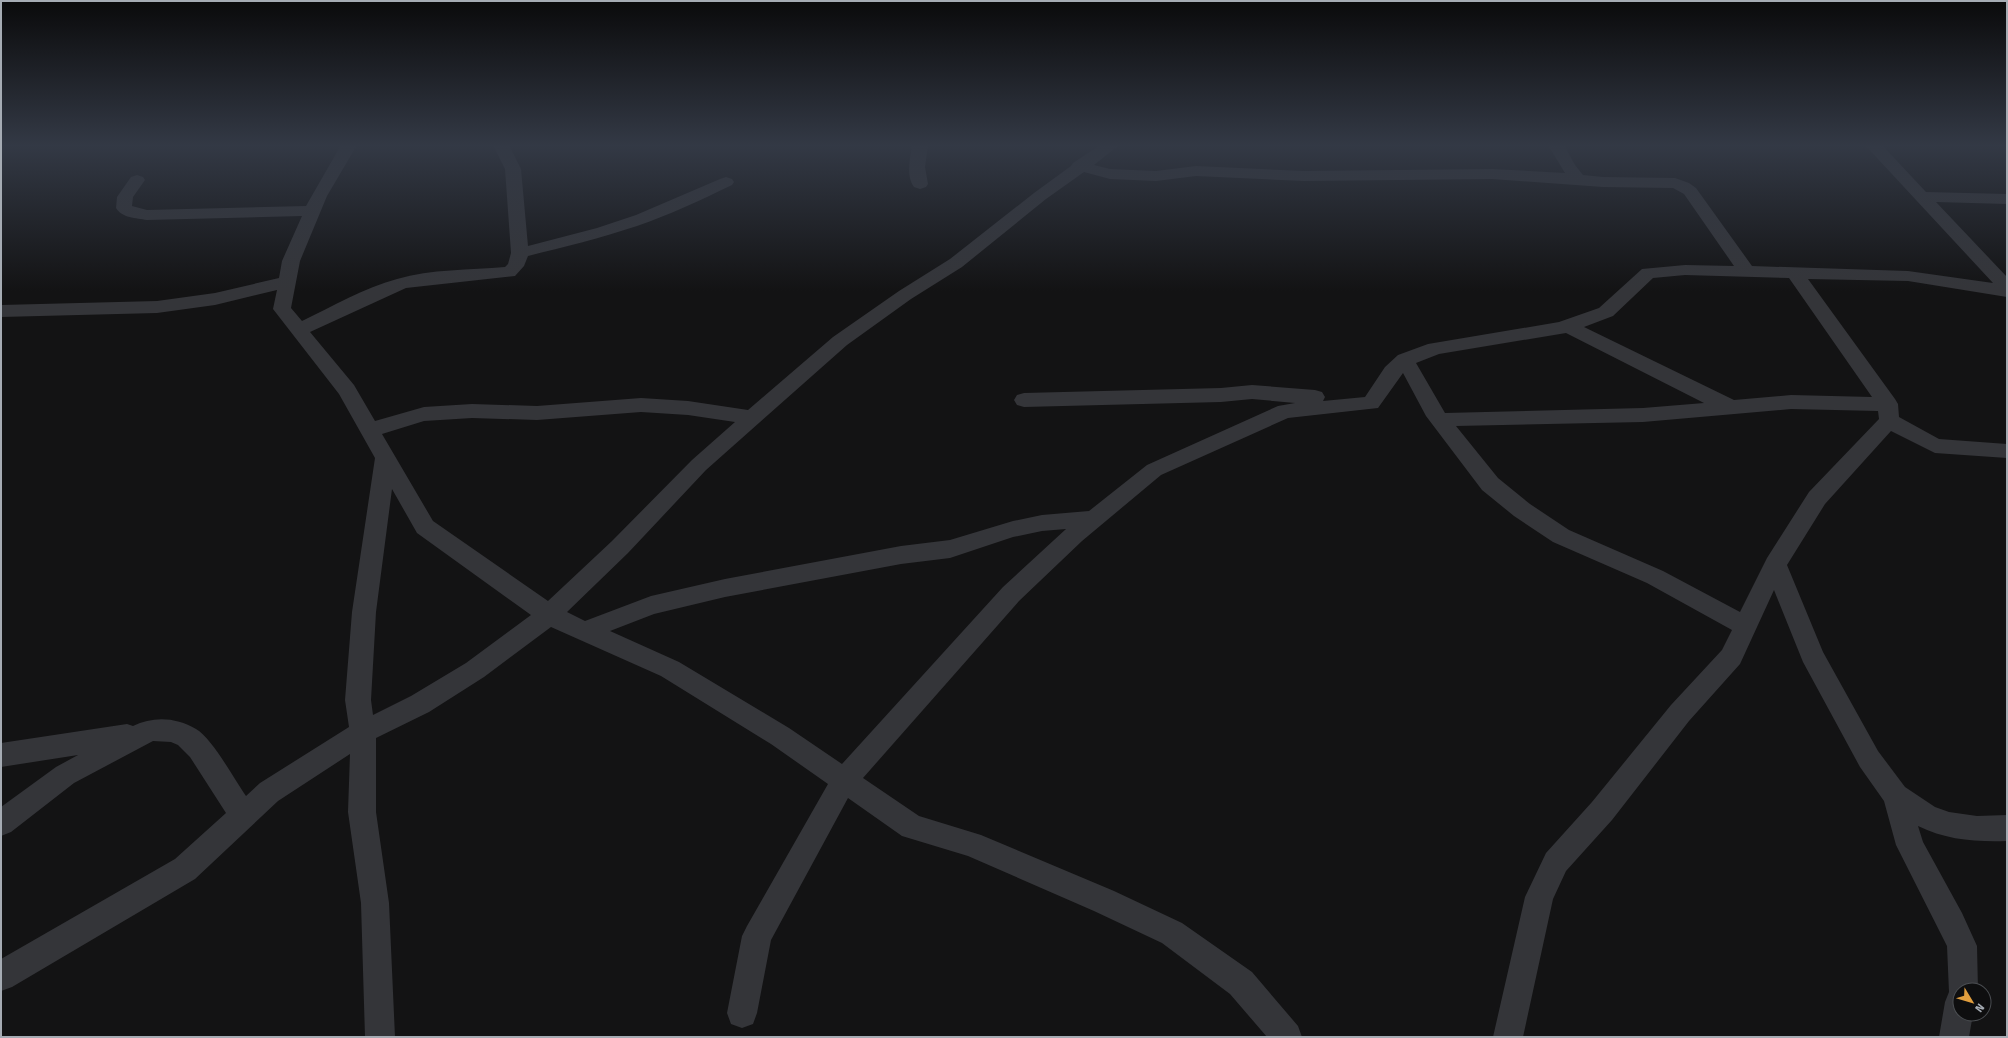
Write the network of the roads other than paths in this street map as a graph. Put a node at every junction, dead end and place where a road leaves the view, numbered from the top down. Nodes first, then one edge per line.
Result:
1 (127, 193) edge
2 (321, 193) edge
3 (514, 193) edge
4 (701, 193) edge
5 (1044, 193) edge
6 (1692, 193) edge
7 (1919, 193) edge
8 (1922, 197) junction
9 (2007, 199) edge
10 (312, 211) junction
11 (520, 253) junction
12 (1746, 271) junction
13 (1794, 272) junction
14 (287, 282) junction
15 (2007, 288) edge
16 (2007, 291) edge
17 (1, 311) edge
18 (1567, 326) junction
19 (298, 330) junction
20 (1406, 360) junction
21 (1024, 400) dead end
22 (1372, 403) junction
23 (1730, 406) junction
24 (1888, 412) junction
25 (753, 418) junction
26 (1440, 420) junction
27 (370, 430) junction
28 (2007, 451) edge
29 (386, 458) junction
30 (1093, 519) junction
31 (1775, 564) junction
32 (550, 615) junction
33 (1745, 626) junction
34 (585, 631) junction
35 (150, 730) junction
36 (363, 732) junction
37 (1, 754) edge
38 (845, 779) junction
39 (1896, 796) junction
40 (243, 814) junction
41 (1, 823) edge
42 (2007, 828) edge
43 (1, 976) edge
44 (1963, 982) edge
45 (742, 1013) dead end
46 (1957, 1022) edge
47 (380, 1037) edge
48 (1287, 1037) edge
49 (1508, 1037) edge
50 (1954, 1037) edge

1 - 10 street
2 - 10 street
3 - 11 street
4 - 11 street
5 - 25 street
6 - 12 street
7 - 8 street
8 - 9 street
8 - 15 street
10 - 14 street
11 - 19 street
12 - 13 street
12 - 18 street
13 - 16 street
13 - 24 street
14 - 17 street
14 - 19 street
18 - 20 street
18 - 23 street
19 - 27 street
20 - 22 street
20 - 26 street
21 - 22 street
22 - 30 street
23 - 24 street
23 - 26 street
24 - 28 street
24 - 31 street
25 - 27 street
25 - 32 street
26 - 33 street
27 - 29 street
29 - 32 street
29 - 36 street
30 - 34 street
30 - 38 street
31 - 33 street
31 - 39 street
32 - 34 street
32 - 36 street
33 - 49 street
34 - 38 street
35 - 37 street
35 - 40 street
35 - 41 street
36 - 40 street
36 - 47 street
38 - 45 street
38 - 48 street
39 - 42 street
39 - 44 street
40 - 43 street
46 - 50 street

